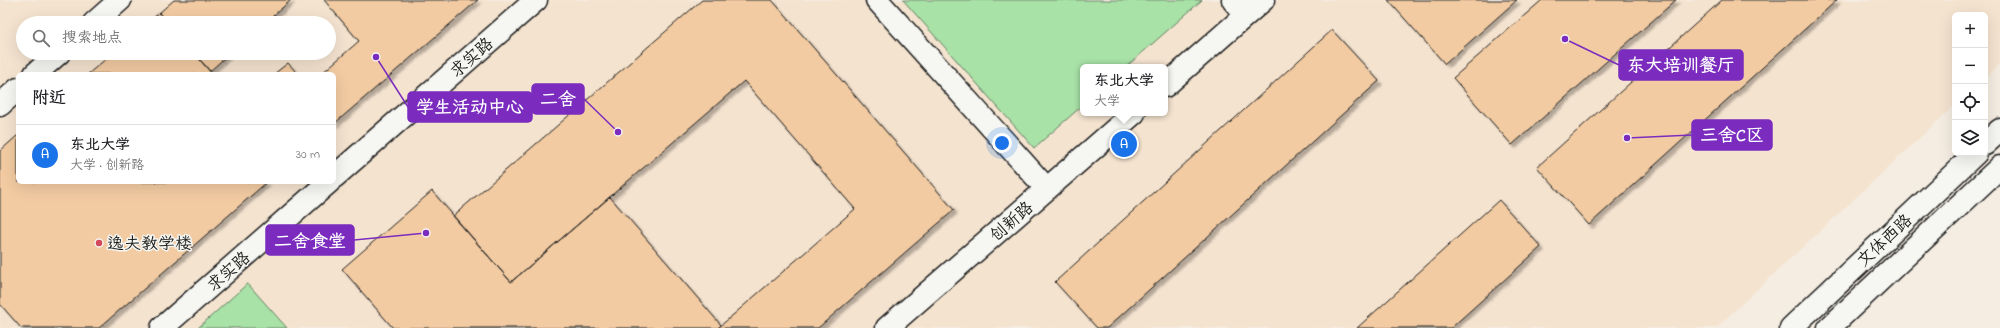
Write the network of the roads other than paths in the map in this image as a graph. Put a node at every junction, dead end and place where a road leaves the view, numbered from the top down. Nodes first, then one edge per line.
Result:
1 (120, 0) edge
2 (536, 0) edge
3 (877, 0) edge
4 (1263, 0) edge
5 (1239, 7) edge
6 (102, 16) edge
7 (51, 60) edge
8 (37, 72) edge
9 (1168, 83) edge
10 (16, 91) edge
11 (0, 105) edge
12 (1131, 116) edge
13 (2000, 130) edge
14 (1988, 141) edge
15 (1973, 156) edge
16 (2000, 167) edge
17 (336, 175) edge
18 (327, 184) edge
19 (1047, 189) junction
20 (162, 328) edge
21 (887, 328) edge
22 (1791, 328) edge
23 (1829, 328) edge

1 - 6 street
2 - 17 street, 求实路
3 - 19 street
4 - 5 street
5 - 9 street
7 - 8 street
10 - 11 street
12 - 19 street, 创新路
13 - 14 street
15 - 22 street, 文体西路
16 - 23 street, 文体西路
18 - 20 street, 求实路
19 - 21 street, 创新路

